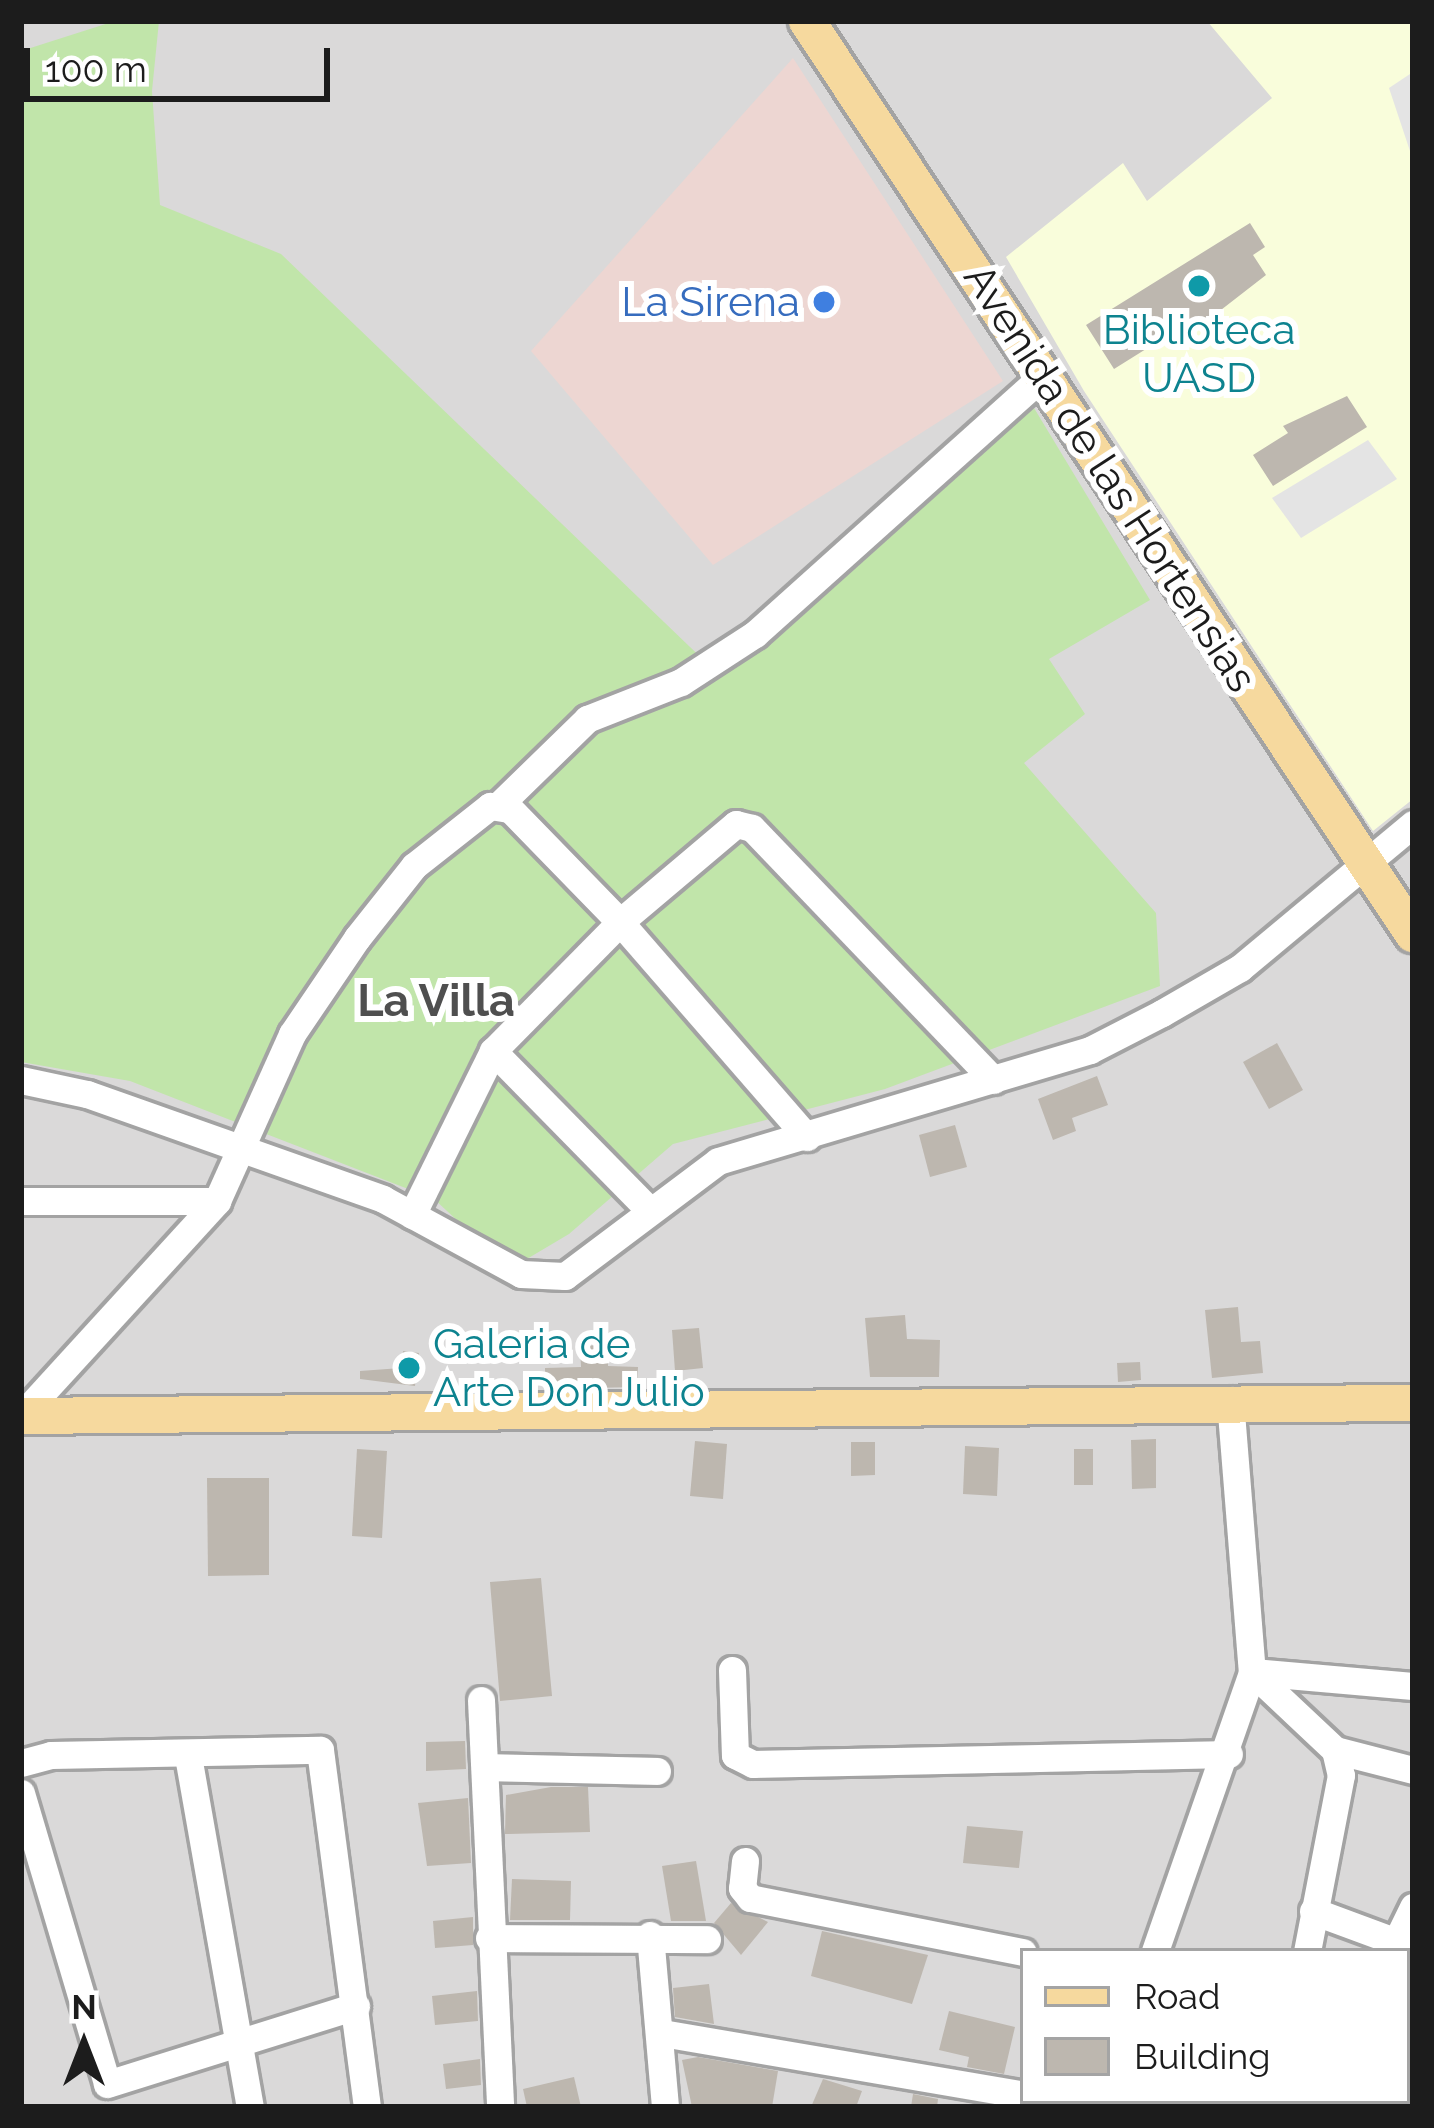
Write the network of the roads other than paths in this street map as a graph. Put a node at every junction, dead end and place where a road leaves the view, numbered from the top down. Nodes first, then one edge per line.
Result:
1 (807, 21) edge
2 (1044, 375) junction
3 (500, 804) junction
4 (1413, 824) edge
5 (1365, 863) junction
6 (620, 922) junction
7 (1413, 934) edge
8 (493, 1051) junction
9 (21, 1080) edge
10 (994, 1080) junction
11 (807, 1138) junction
12 (239, 1146) junction
13 (21, 1201) edge
14 (217, 1201) junction
15 (648, 1209) junction
16 (412, 1215) junction
17 (1230, 1400) junction
18 (1413, 1403) edge
19 (21, 1416) edge
20 (732, 1670) dead end
21 (1252, 1672) junction
22 (1413, 1686) edge
23 (481, 1700) dead end
24 (1335, 1750) junction
25 (1229, 1754) junction
26 (188, 1756) junction
27 (21, 1763) edge
28 (485, 1767) junction
29 (1413, 1770) edge
30 (657, 1771) dead end
31 (21, 1793) edge
32 (746, 1861) dead end
33 (1413, 1907) edge
34 (1313, 1911) junction
35 (650, 1935) junction
36 (489, 1938) junction
37 (707, 1939) dead end
38 (1405, 1944) edge
39 (1155, 1948) edge
40 (1307, 1948) edge
41 (1020, 1951) edge
42 (356, 2006) junction
43 (662, 2033) junction
44 (236, 2039) junction
45 (1020, 2094) edge
46 (109, 2095) edge
47 (250, 2107) edge
48 (367, 2107) edge
49 (500, 2107) edge
50 (665, 2107) edge

1 - 2 main road, Avenida de las Hortensias
2 - 3 street
2 - 5 main road, Avenida de las Hortensias
3 - 6 street
3 - 12 street
4 - 5 street
5 - 7 main road, Avenida de las Hortensias
5 - 10 street
6 - 8 street
6 - 10 street
6 - 11 street
8 - 15 street
8 - 16 street
9 - 12 street
10 - 11 street
11 - 15 street
12 - 14 street
12 - 16 street
13 - 14 street
14 - 19 street
15 - 16 street
17 - 18 main road
17 - 19 main road
17 - 21 street
20 - 25 street
21 - 22 street
21 - 24 street
21 - 25 street
23 - 28 street
24 - 29 street
24 - 34 street
25 - 39 street
26 - 27 street
26 - 42 street
26 - 44 street
28 - 30 street
28 - 36 street
31 - 46 street
32 - 41 street
33 - 38 street
34 - 38 street
34 - 40 street
35 - 36 street
35 - 37 street
35 - 43 street
36 - 49 street
42 - 44 street
42 - 48 street
43 - 45 street
43 - 50 street
44 - 46 street
44 - 47 street

